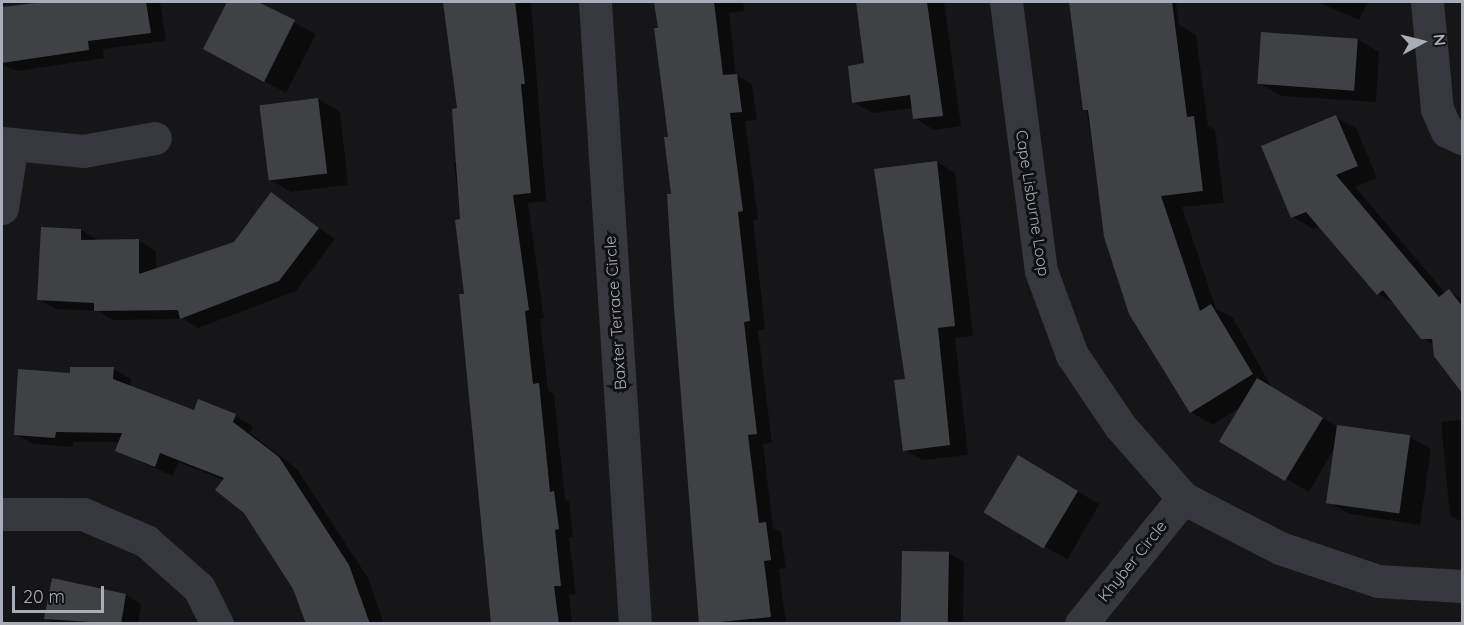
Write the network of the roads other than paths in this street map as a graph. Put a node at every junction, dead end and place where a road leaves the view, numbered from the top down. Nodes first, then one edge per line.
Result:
1 (594, 2) edge
2 (1006, 2) edge
3 (1427, 2) edge
4 (155, 138) dead end
5 (1462, 138) edge
6 (7, 143) edge
7 (2, 208) edge
8 (1183, 498) junction
9 (2, 514) edge
10 (1462, 586) edge
11 (217, 624) edge
12 (635, 624) edge
13 (1081, 624) edge

1 - 12 street, Baxter Terrace Circle
2 - 8 street, Cape Lisburne Loop
3 - 5 street
4 - 6 street
6 - 7 street
8 - 10 street, Cape Lisburne Loop
8 - 13 street, Khyber Circle
9 - 11 street

